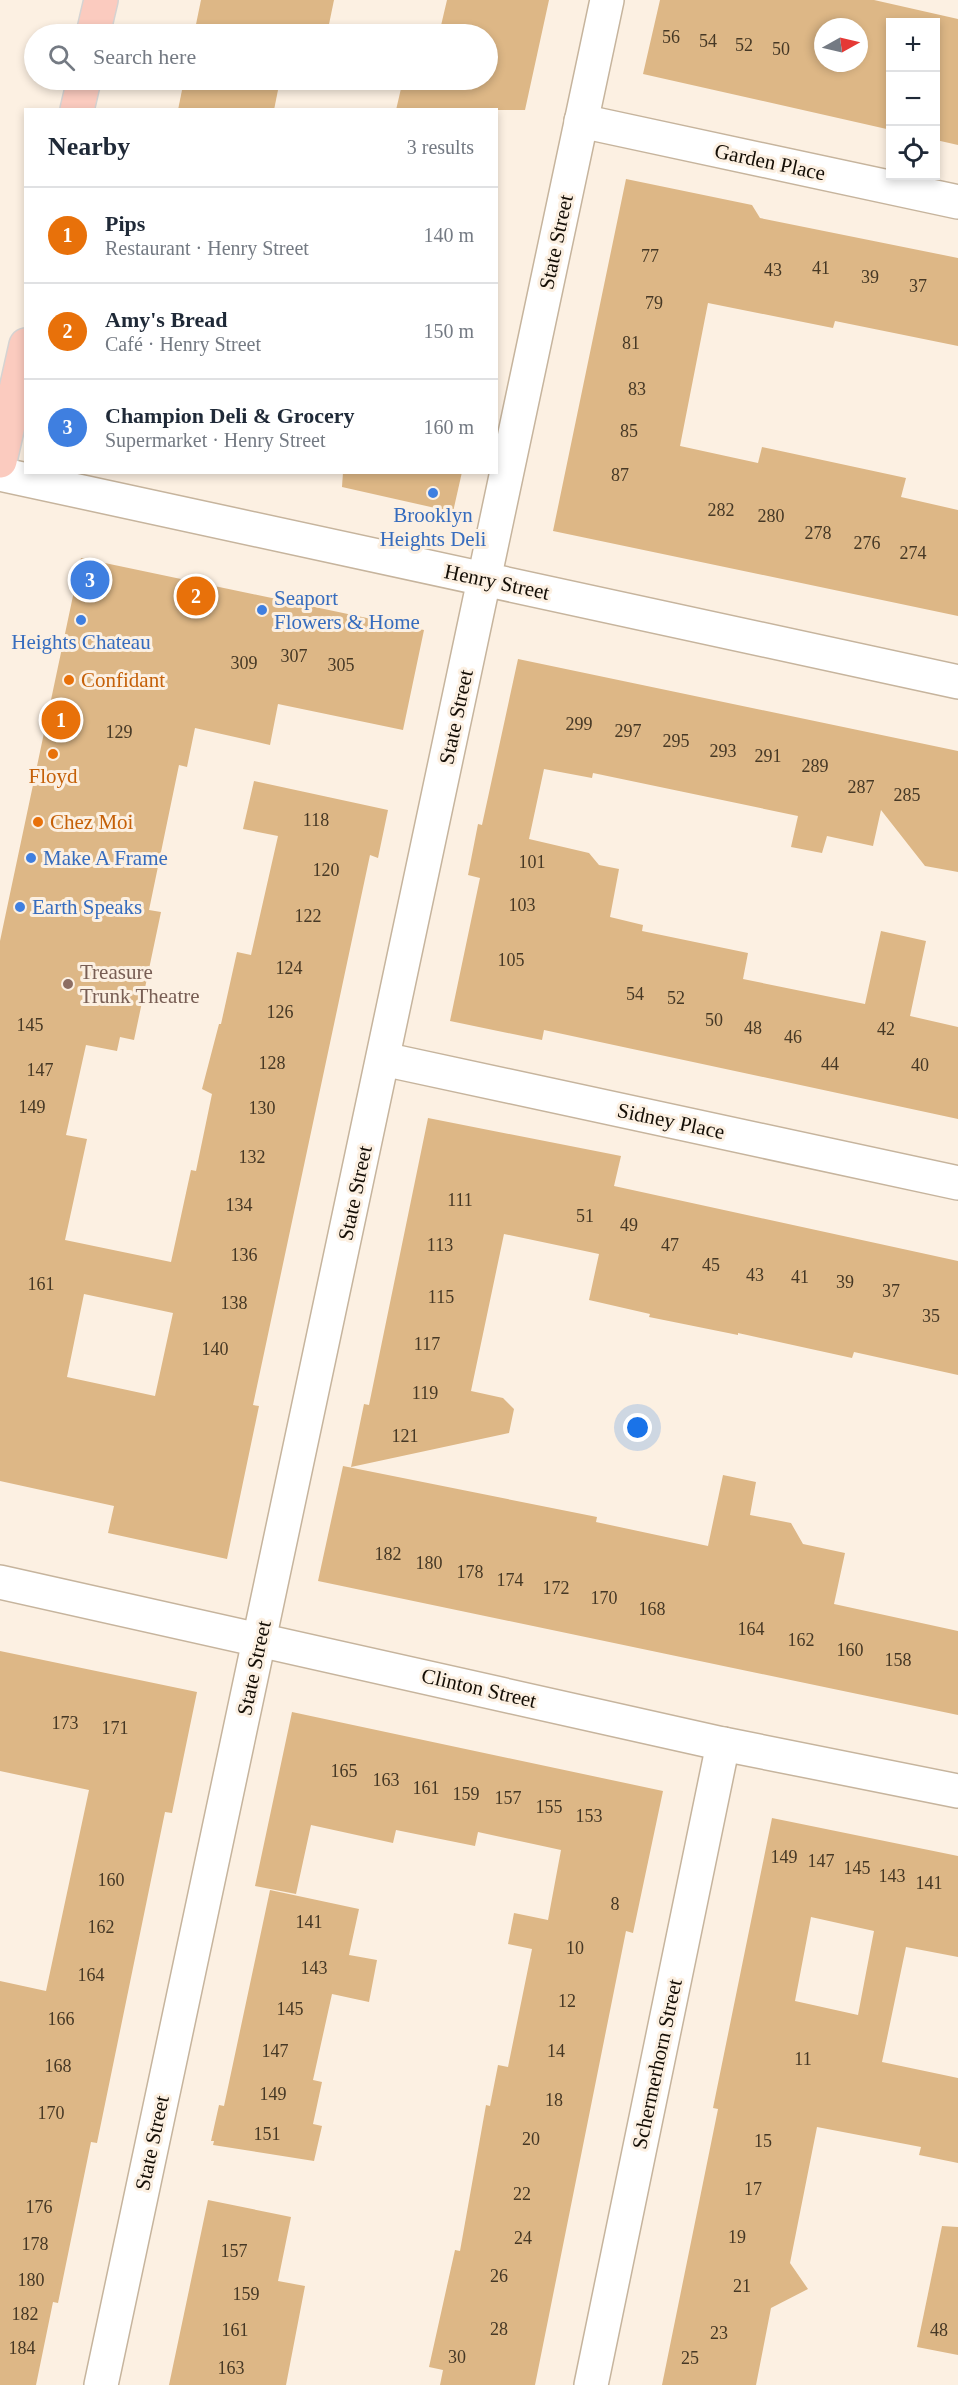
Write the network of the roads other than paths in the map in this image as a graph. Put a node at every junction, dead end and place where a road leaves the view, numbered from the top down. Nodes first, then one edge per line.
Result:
1 (101, 0) edge
2 (607, 0) edge
3 (95, 24) edge
4 (82, 90) edge
5 (77, 108) edge
6 (582, 121) junction
7 (958, 202) edge
8 (24, 354) edge
9 (0, 461) edge
10 (0, 474) edge
11 (486, 580) junction
12 (958, 682) edge
13 (383, 1059) junction
14 (958, 1183) edge
15 (0, 1582) edge
16 (260, 1639) junction
17 (723, 1744) junction
18 (958, 1791) edge
19 (101, 2385) edge
20 (591, 2385) edge

1 - 3 main road
2 - 6 street, State Street
4 - 5 main road
6 - 7 street, Garden Place
6 - 11 street, State Street
8 - 9 main road
10 - 11 street, Henry Street
11 - 12 street, Henry Street
11 - 13 street, State Street
13 - 14 street, Sidney Place
13 - 16 street, State Street
15 - 16 street, Clinton Street
16 - 17 street, Clinton Street
16 - 19 street, State Street
17 - 18 street, Clinton Street
17 - 20 street, Schermerhorn Street

